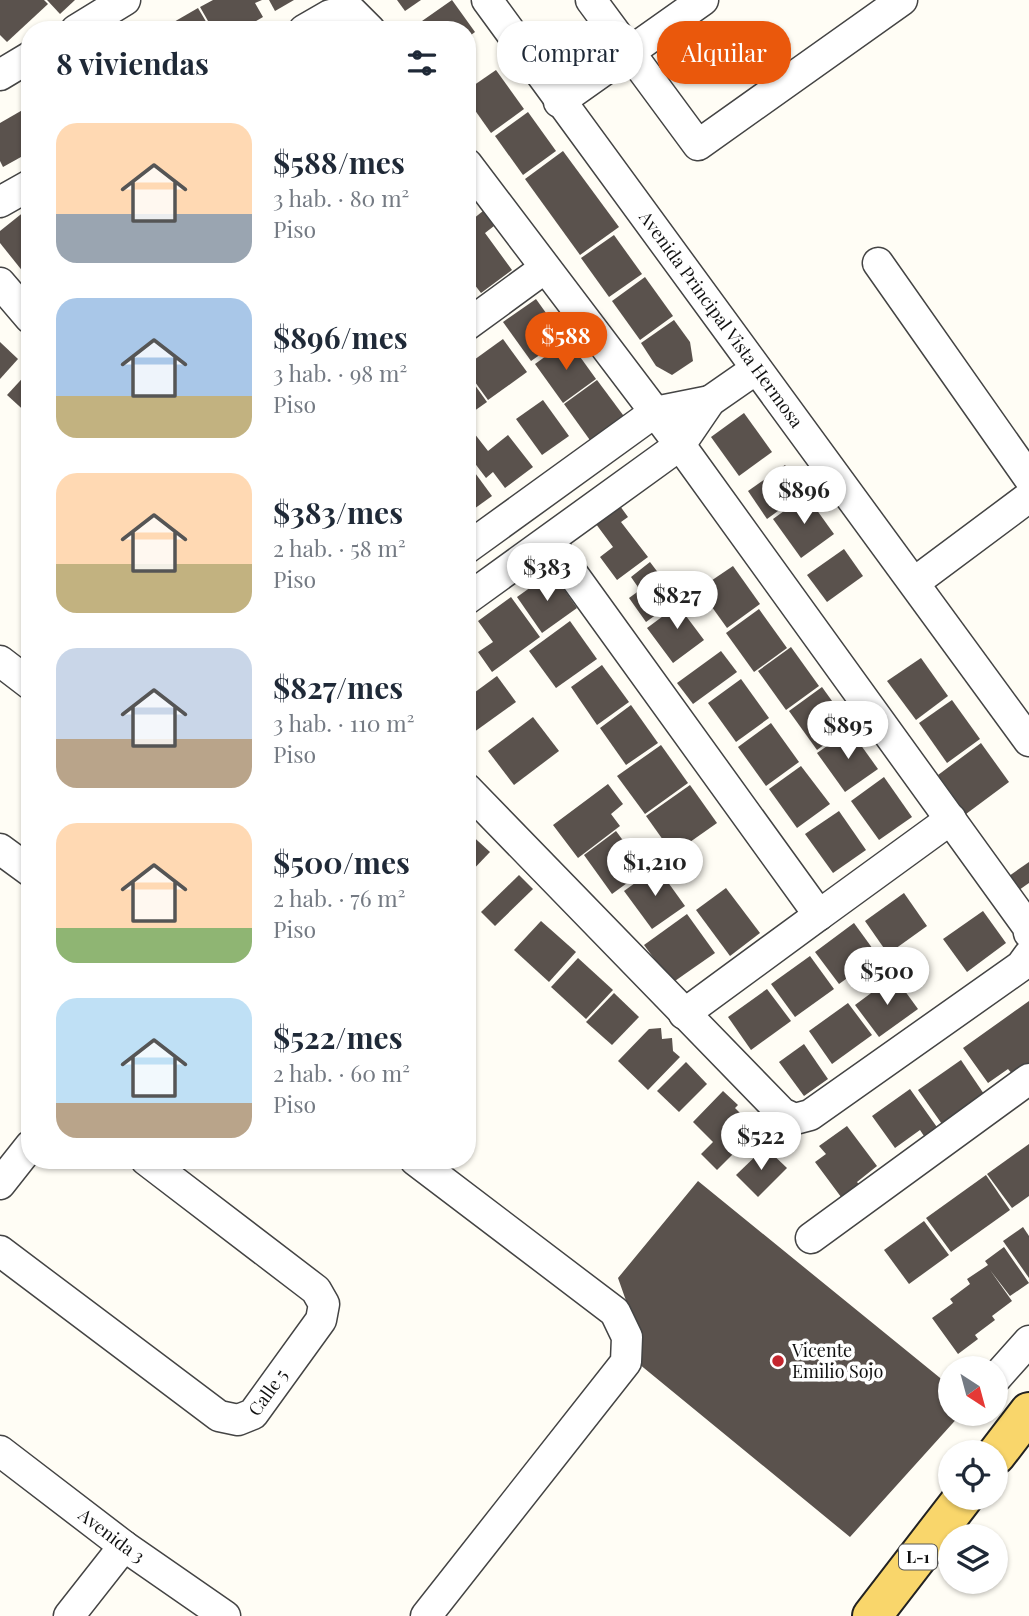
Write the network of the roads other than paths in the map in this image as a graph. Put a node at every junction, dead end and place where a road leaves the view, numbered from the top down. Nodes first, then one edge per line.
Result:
1 (125, 0) edge
2 (487, 0) edge
3 (591, 0) edge
4 (703, 0) edge
5 (902, 0) edge
6 (91, 21) edge
7 (320, 21) edge
8 (361, 21) edge
9 (606, 21) edge
10 (643, 43) edge
11 (643, 72) edge
12 (585, 84) edge
13 (559, 102) junction
14 (476, 175) edge
15 (21, 191) edge
16 (0, 202) edge
17 (878, 263) dead end
18 (545, 268) junction
19 (0, 284) edge
20 (21, 308) edge
21 (476, 318) edge
22 (756, 369) junction
23 (710, 401) junction
24 (655, 412) junction
25 (680, 445) junction
26 (1029, 478) edge
27 (1029, 497) edge
28 (476, 541) edge
29 (549, 541) junction
30 (915, 582) junction
31 (476, 593) edge
32 (0, 661) edge
33 (21, 677) edge
34 (1029, 741) edge
35 (476, 798) edge
36 (951, 819) junction
37 (0, 849) edge
38 (21, 864) edge
39 (818, 915) junction
40 (1029, 933) edge
41 (1029, 955) edge
42 (684, 1014) junction
43 (1029, 1079) edge
44 (21, 1157) edge
45 (158, 1169) edge
46 (427, 1169) edge
47 (0, 1184) edge
48 (811, 1238) dead end
49 (0, 1251) edge
50 (1029, 1340) edge
51 (1008, 1364) edge
52 (1029, 1412) edge
53 (1008, 1440) edge
54 (0, 1451) edge
55 (954, 1510) edge
56 (124, 1546) junction
57 (69, 1616) edge
58 (225, 1616) edge
59 (426, 1616) edge
60 (872, 1616) edge

1 - 6 street
2 - 13 street, Avenida Principal Vista Hermosa
3 - 9 street
4 - 10 street
5 - 11 street
7 - 8 street
12 - 13 street
13 - 22 street, Avenida Principal Vista Hermosa
14 - 18 street
15 - 16 street
17 - 26 street
18 - 21 street
18 - 24 street
19 - 20 street
22 - 23 street
22 - 30 street, Avenida Principal Vista Hermosa
23 - 24 street
23 - 25 street
24 - 25 street
24 - 28 street
25 - 29 street
25 - 36 street
27 - 30 street
29 - 31 street
29 - 39 street
30 - 34 street, Avenida Principal Vista Hermosa
32 - 33 street
35 - 42 street
36 - 39 street
36 - 40 street
37 - 38 street
39 - 42 street
41 - 42 street
43 - 48 street
44 - 47 street
45 - 49 street, Calle 5
46 - 59 street
50 - 51 street
52 - 53 main road
54 - 56 street, Avenida 3
55 - 60 main road, L-1
56 - 57 street
56 - 58 street, Avenida 3

